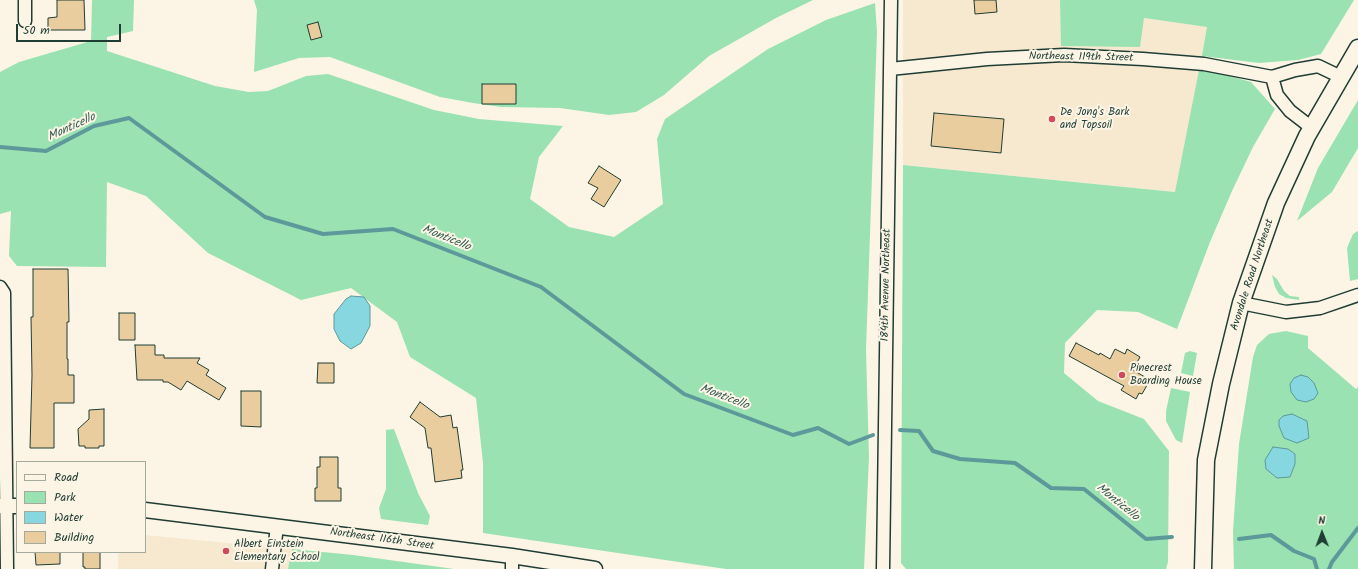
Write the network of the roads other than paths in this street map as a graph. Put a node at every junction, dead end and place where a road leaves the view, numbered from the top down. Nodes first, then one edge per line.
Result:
1 (25, 0) edge
2 (891, 0) edge
3 (25, 21) dead end
4 (1358, 48) edge
5 (890, 70) junction
6 (1272, 77) junction
7 (1341, 77) junction
8 (1312, 128) junction
9 (0, 287) edge
10 (1358, 295) edge
11 (1241, 303) junction
12 (8, 506) edge
13 (146, 510) edge
14 (277, 526) junction
15 (512, 563) edge
16 (7, 569) edge
17 (272, 569) edge
18 (595, 569) edge
19 (883, 569) edge
20 (1203, 569) edge

1 - 3 street
2 - 5 street, 184th Avenue Northeast
4 - 7 main road, Avondale Road Northeast
5 - 6 street, Northeast 119th Street
5 - 19 street, 184th Avenue Northeast
6 - 7 street, Northeast 119th Street
6 - 8 street
7 - 8 main road, Avondale Road Northeast
8 - 11 main road, Avondale Road Northeast
9 - 12 street
10 - 11 street
11 - 20 main road, Avondale Road Northeast
12 - 16 street
13 - 14 street, Northeast 116th Street
14 - 15 street, Northeast 116th Street
14 - 17 street
15 - 18 street, Northeast 116th Street

